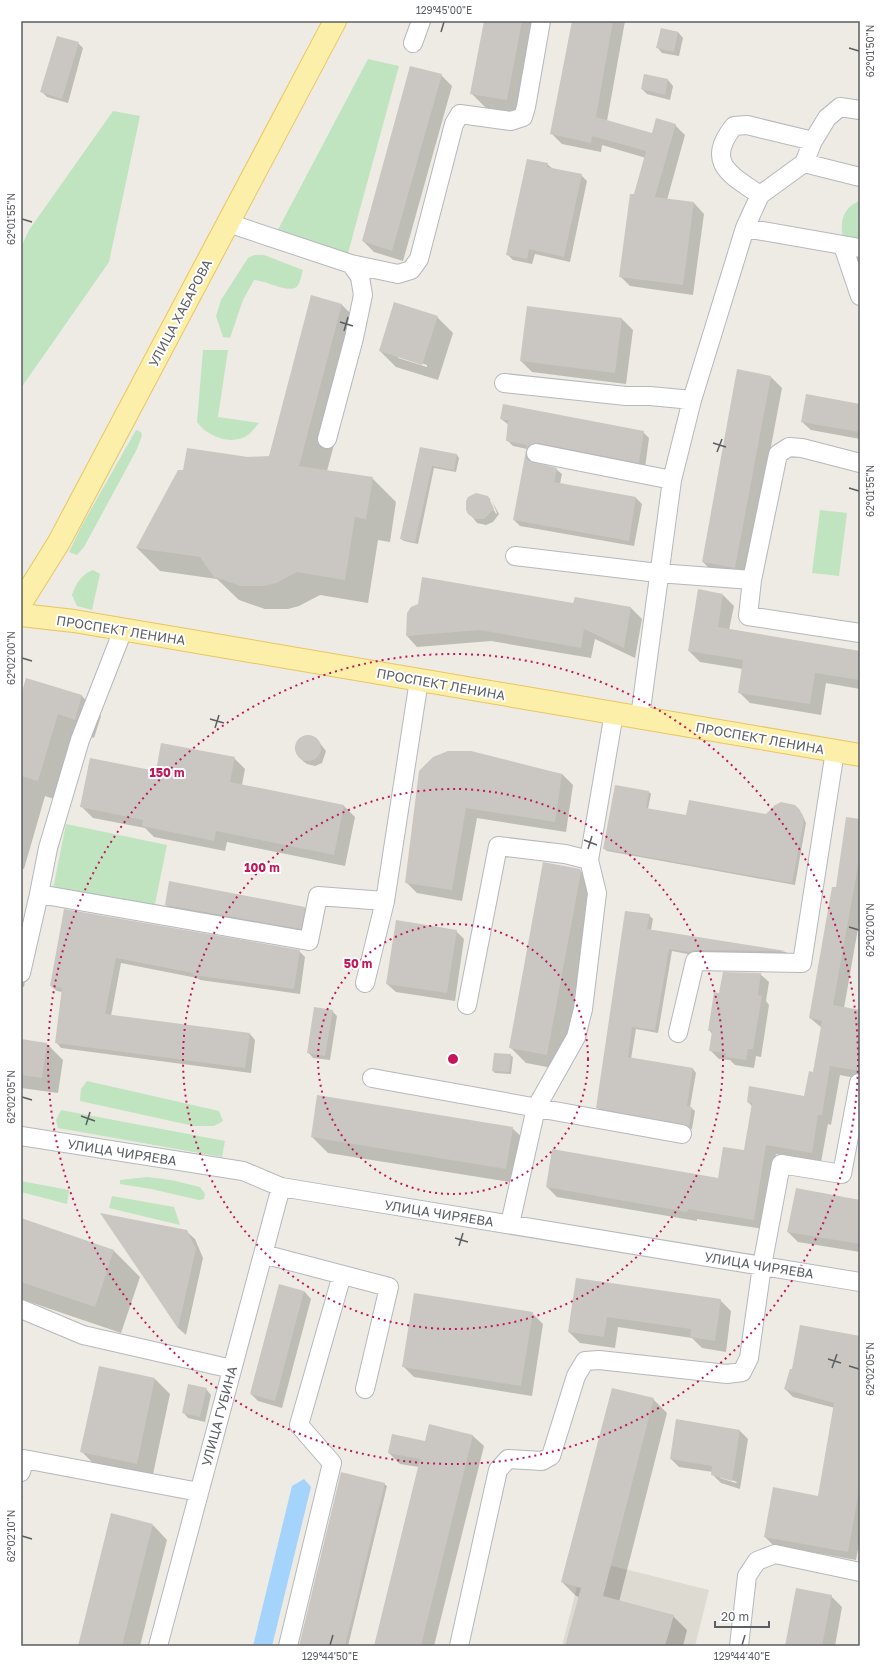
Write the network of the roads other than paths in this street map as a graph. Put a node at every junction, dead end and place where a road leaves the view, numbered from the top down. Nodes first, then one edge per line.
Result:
1 (335, 21) edge
2 (421, 21) edge
3 (541, 21) edge
4 (413, 43) dead end
5 (860, 110) edge
6 (813, 141) junction
7 (804, 163) junction
8 (860, 177) edge
9 (760, 195) junction
10 (228, 223) junction
11 (745, 228) junction
12 (851, 247) edge
13 (351, 264) junction
14 (860, 296) edge
15 (504, 383) dead end
16 (692, 400) junction
17 (327, 439) dead end
18 (536, 453) dead end
19 (860, 463) edge
20 (672, 480) junction
21 (515, 556) dead end
22 (658, 573) junction
23 (752, 580) junction
24 (21, 603) edge
25 (21, 615) edge
26 (123, 630) junction
27 (860, 633) edge
28 (419, 680) junction
29 (614, 713) junction
30 (640, 717) junction
31 (835, 751) junction
32 (860, 755) edge
33 (589, 860) junction
34 (39, 894) junction
35 (385, 901) junction
36 (21, 973) edge
37 (365, 983) dead end
38 (467, 1006) dead end
39 (678, 1033) dead end
40 (372, 1078) dead end
41 (859, 1083) dead end
42 (536, 1108) junction
43 (682, 1134) dead end
44 (21, 1136) edge
45 (281, 1187) junction
46 (510, 1224) junction
47 (263, 1254) junction
48 (762, 1266) junction
49 (342, 1275) junction
50 (860, 1282) edge
51 (21, 1309) edge
52 (232, 1369) junction
53 (365, 1389) dead end
54 (22, 1463) edge
55 (199, 1492) junction
56 (860, 1572) edge
57 (158, 1646) edge
58 (288, 1646) edge
59 (459, 1646) edge
60 (739, 1646) edge

1 - 10 main road, УЛИЦА ХАБАРОВА
2 - 4 street
3 - 13 street
5 - 6 street
6 - 7 street
6 - 9 street
7 - 8 street
7 - 9 street
9 - 11 street
10 - 13 street
10 - 24 main road, УЛИЦА ХАБАРОВА
11 - 12 street
11 - 16 street
12 - 14 street
13 - 17 street
15 - 16 street
16 - 20 street
18 - 20 street
19 - 23 street
20 - 22 street
21 - 22 street
22 - 23 street
22 - 30 street
23 - 27 street
25 - 26 main road, ПРОСПЕКТ ЛЕНИНА
26 - 28 main road, ПРОСПЕКТ ЛЕНИНА
26 - 34 street
28 - 29 main road, ПРОСПЕКТ ЛЕНИНА
28 - 35 street
29 - 30 main road, ПРОСПЕКТ ЛЕНИНА
29 - 33 street
30 - 31 main road, ПРОСПЕКТ ЛЕНИНА
31 - 32 main road, ПРОСПЕКТ ЛЕНИНА
31 - 39 street
33 - 38 street
33 - 42 street
34 - 35 street
34 - 36 street
35 - 37 street
40 - 42 street
41 - 48 street
42 - 43 street
42 - 46 street
44 - 45 street, УЛИЦА ЧИРЯЕВА
45 - 46 street, УЛИЦА ЧИРЯЕВА
45 - 47 street, УЛИЦА ГУБИНА
46 - 48 street, УЛИЦА ЧИРЯЕВА
47 - 49 street
47 - 52 street, УЛИЦА ГУБИНА
48 - 50 street, УЛИЦА ЧИРЯЕВА
48 - 59 street
49 - 53 street
49 - 58 street
51 - 52 street
52 - 55 street, УЛИЦА ГУБИНА
54 - 55 street
55 - 57 street, УЛИЦА ГУБИНА
56 - 60 street

